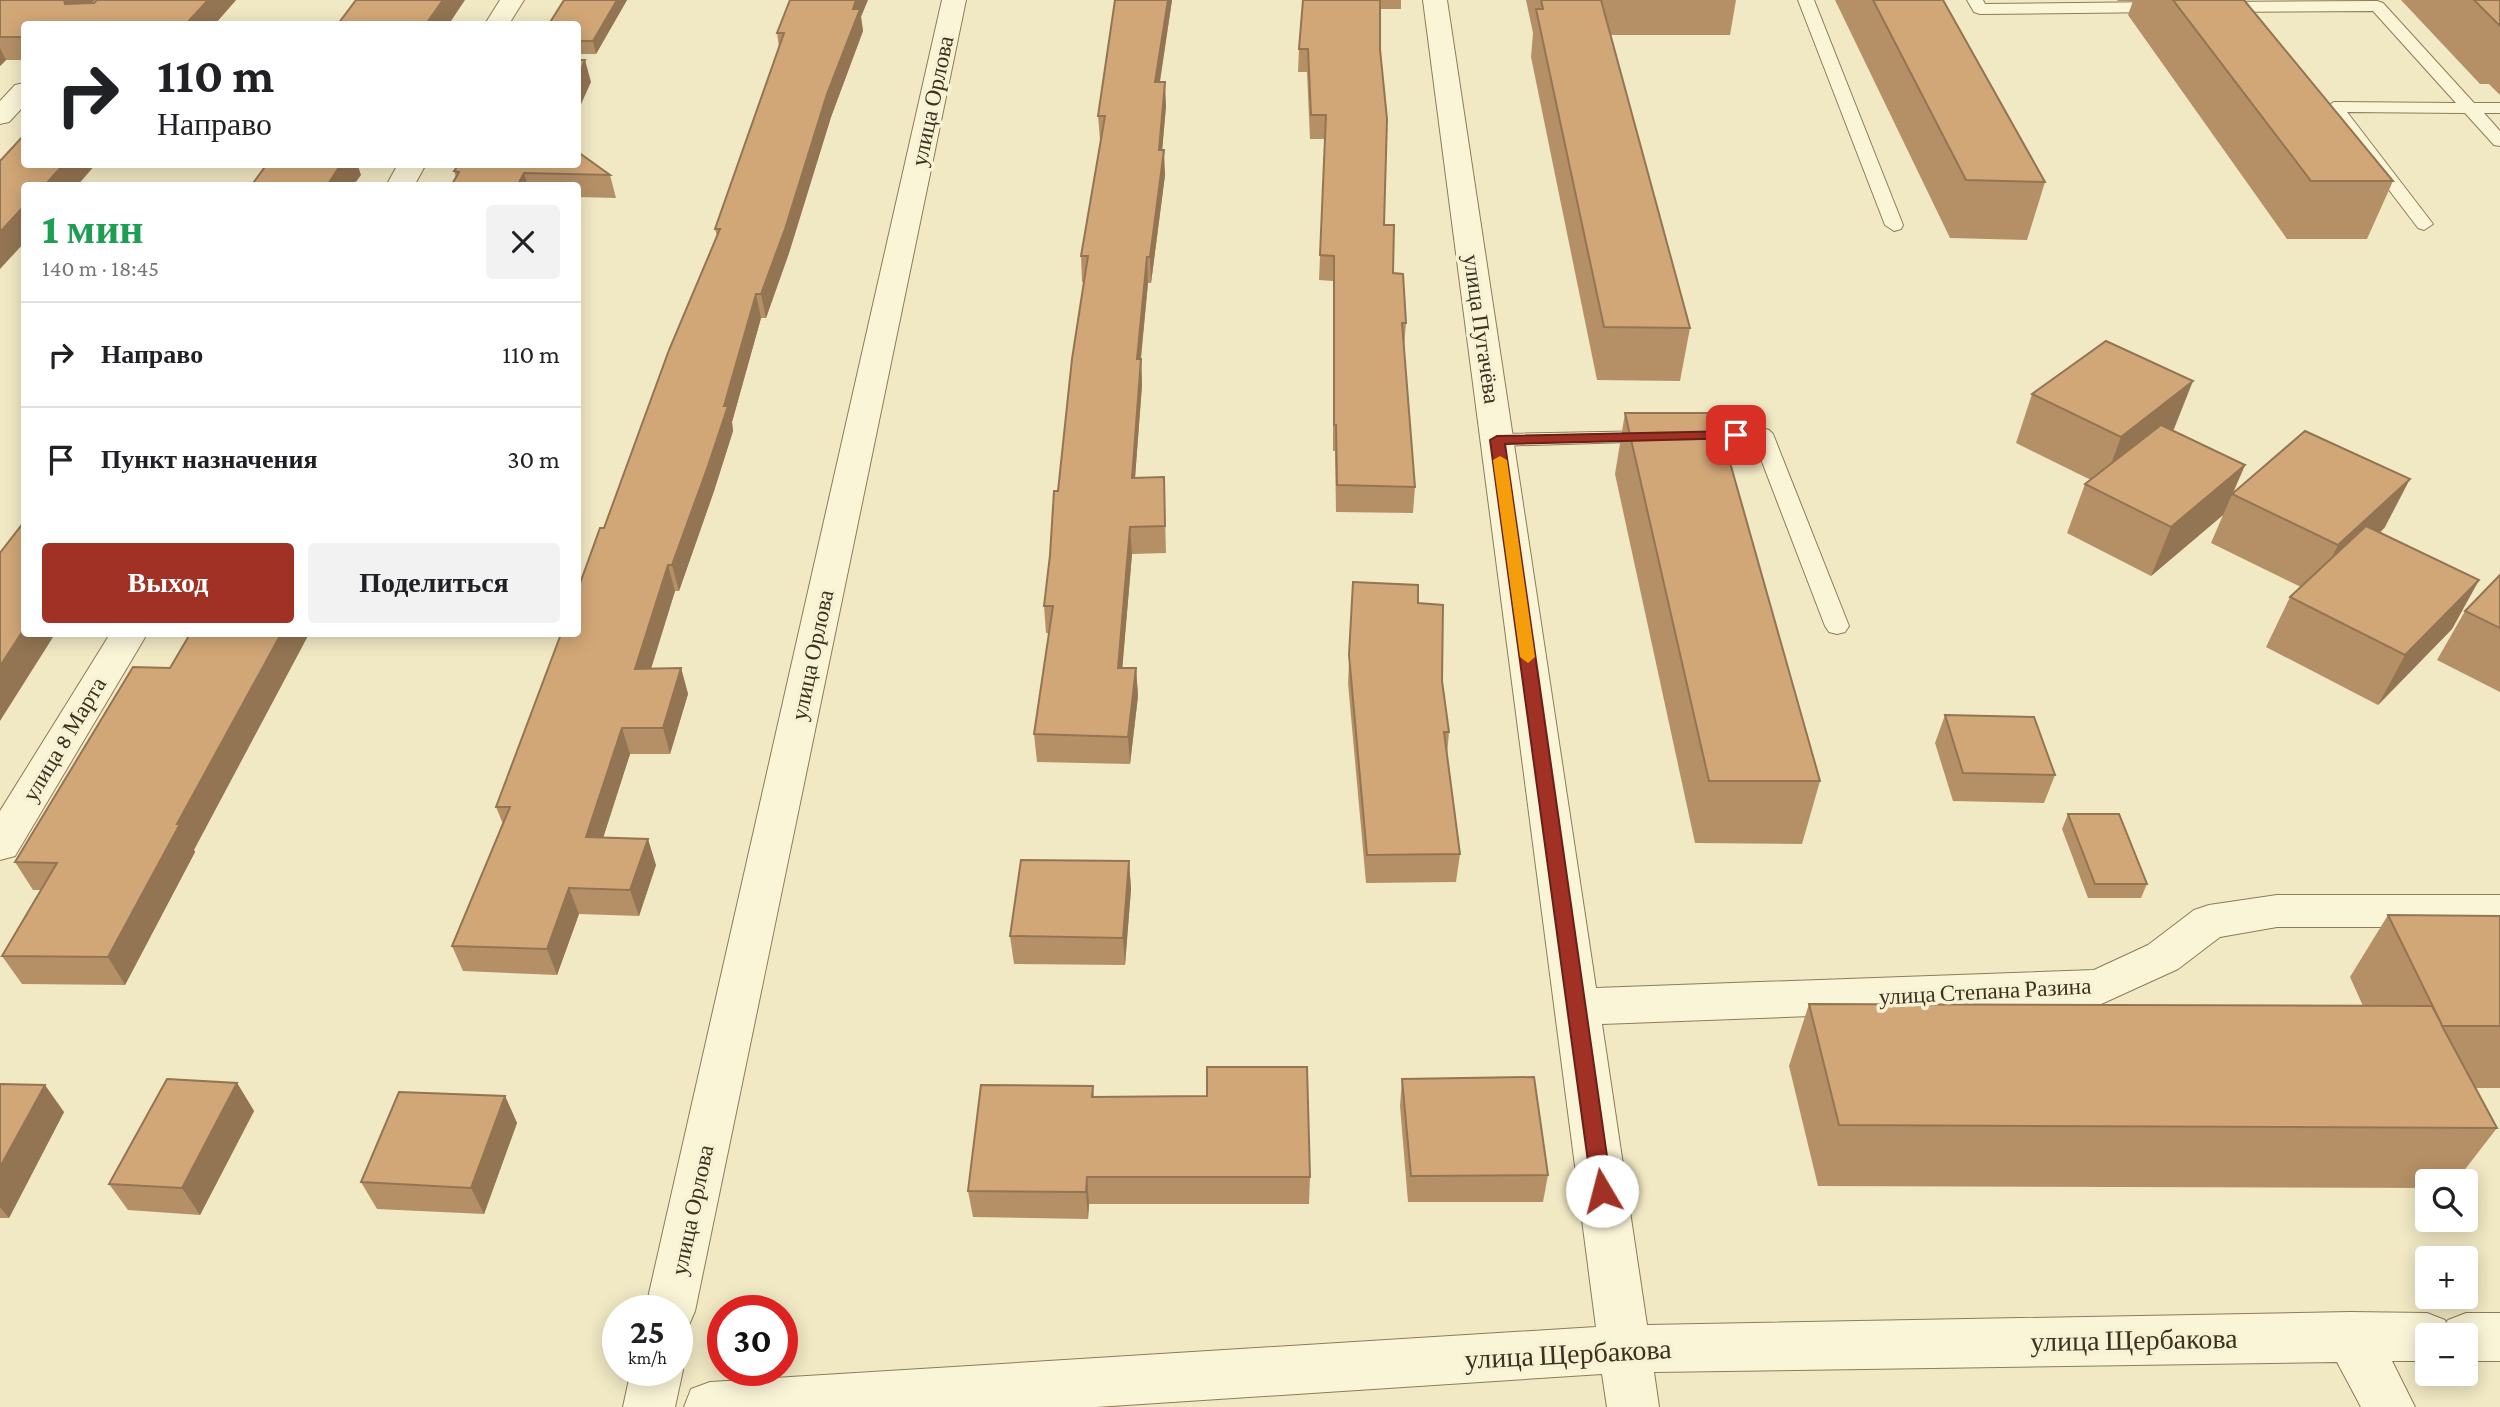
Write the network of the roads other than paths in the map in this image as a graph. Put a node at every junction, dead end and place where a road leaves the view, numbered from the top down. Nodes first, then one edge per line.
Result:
1 (512, 0) edge
2 (954, 0) edge
3 (1435, 0) edge
4 (1806, 0) edge
5 (1975, 0) edge
6 (499, 21) edge
7 (21, 94) edge
8 (2470, 108) junction
9 (2500, 108) edge
10 (0, 115) edge
11 (2500, 141) edge
12 (2424, 224) dead end
13 (1894, 225) dead end
14 (1497, 440) junction
15 (1837, 626) dead end
16 (126, 637) edge
17 (0, 845) edge
18 (2500, 911) edge
19 (1576, 1007) junction
20 (673, 1295) edge
21 (2350, 1336) junction
22 (2415, 1336) edge
23 (2478, 1337) edge
24 (2500, 1337) edge
25 (1624, 1349) junction
26 (654, 1386) edge
27 (649, 1407) edge
28 (710, 1407) edge
29 (1633, 1407) edge
30 (2389, 1407) edge

1 - 6 street
2 - 20 street, улица Орлова
3 - 14 street, улица Пугачёва
4 - 13 lane
5 - 8 lane
7 - 10 street
8 - 9 lane
8 - 11 lane
8 - 12 lane
14 - 15 lane
14 - 19 street, улица Пугачёва
16 - 17 street, улица 8 Марта
18 - 19 street, улица Степана Разина
19 - 25 street, улица Пугачёва
21 - 22 street, улица Щербакова
21 - 25 street, улица Щербакова
21 - 30 street
23 - 24 street
25 - 28 street, улица Щербакова
25 - 29 street, улица Пугачёва
26 - 27 street

